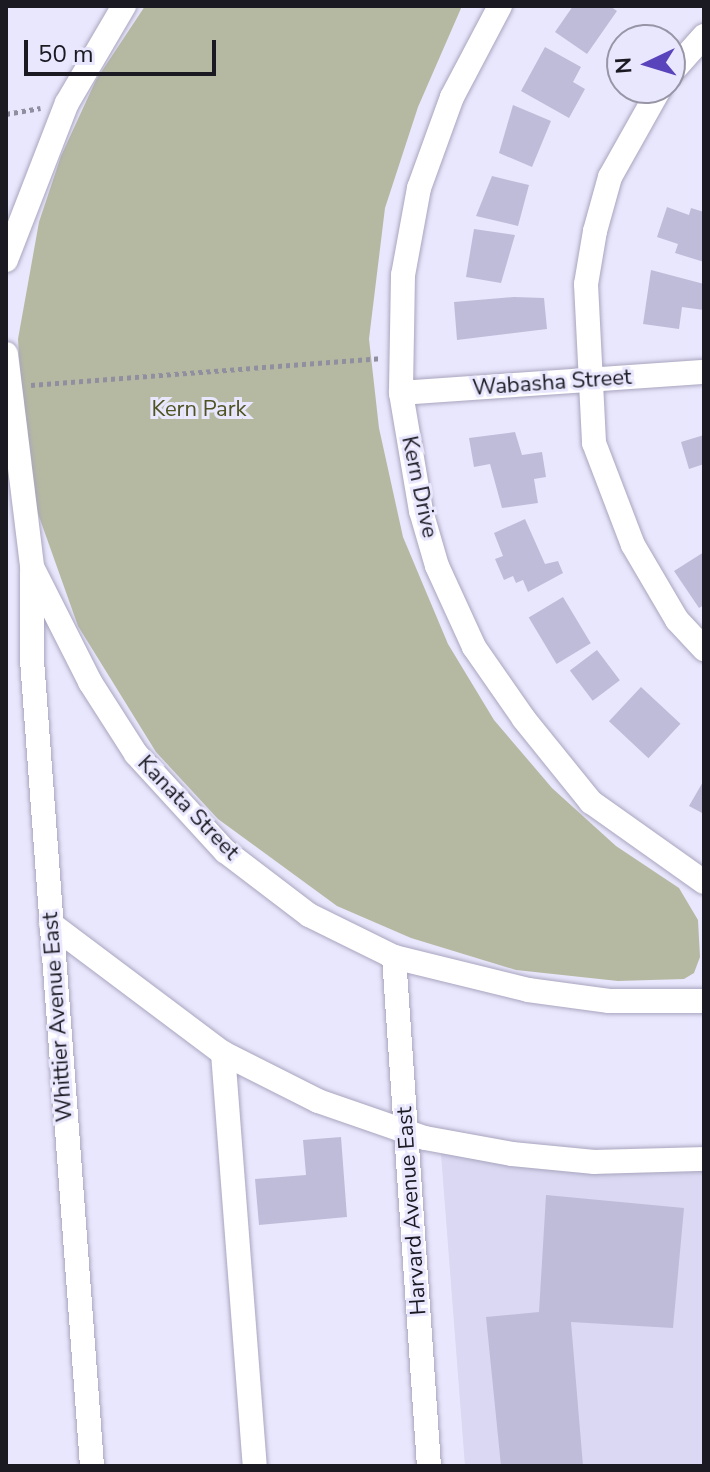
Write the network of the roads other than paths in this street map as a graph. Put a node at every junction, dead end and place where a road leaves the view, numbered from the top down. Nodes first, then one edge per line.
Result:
1 (124, 6) edge
2 (500, 6) edge
3 (704, 36) edge
4 (686, 56) edge
5 (651, 104) edge
6 (6, 260) edge
7 (6, 354) edge
8 (704, 372) edge
9 (589, 381) junction
10 (8, 386) edge
11 (401, 393) junction
12 (9, 430) edge
13 (32, 567) junction
14 (704, 649) edge
15 (704, 882) edge
16 (51, 924) junction
17 (394, 957) junction
18 (704, 1001) edge
19 (223, 1053) junction
20 (407, 1133) junction
21 (704, 1159) edge
22 (92, 1466) edge
23 (255, 1466) edge
24 (429, 1466) edge

1 - 6 street
2 - 11 street, Kern Drive
3 - 4 street
5 - 9 street
7 - 10 street, Kanata Street
8 - 9 street, Wabasha Street
9 - 11 street, Wabasha Street
9 - 14 street
10 - 12 street, Kanata Street
11 - 15 street, Kern Drive
12 - 13 street, Kanata Street
13 - 16 street, Whittier Avenue East
13 - 17 street, Kanata Street
16 - 19 street
16 - 22 street, Whittier Avenue East
17 - 18 street, Kanata Street
17 - 20 street, Harvard Avenue East
19 - 20 street
19 - 23 street
20 - 21 street
20 - 24 street, Harvard Avenue East

